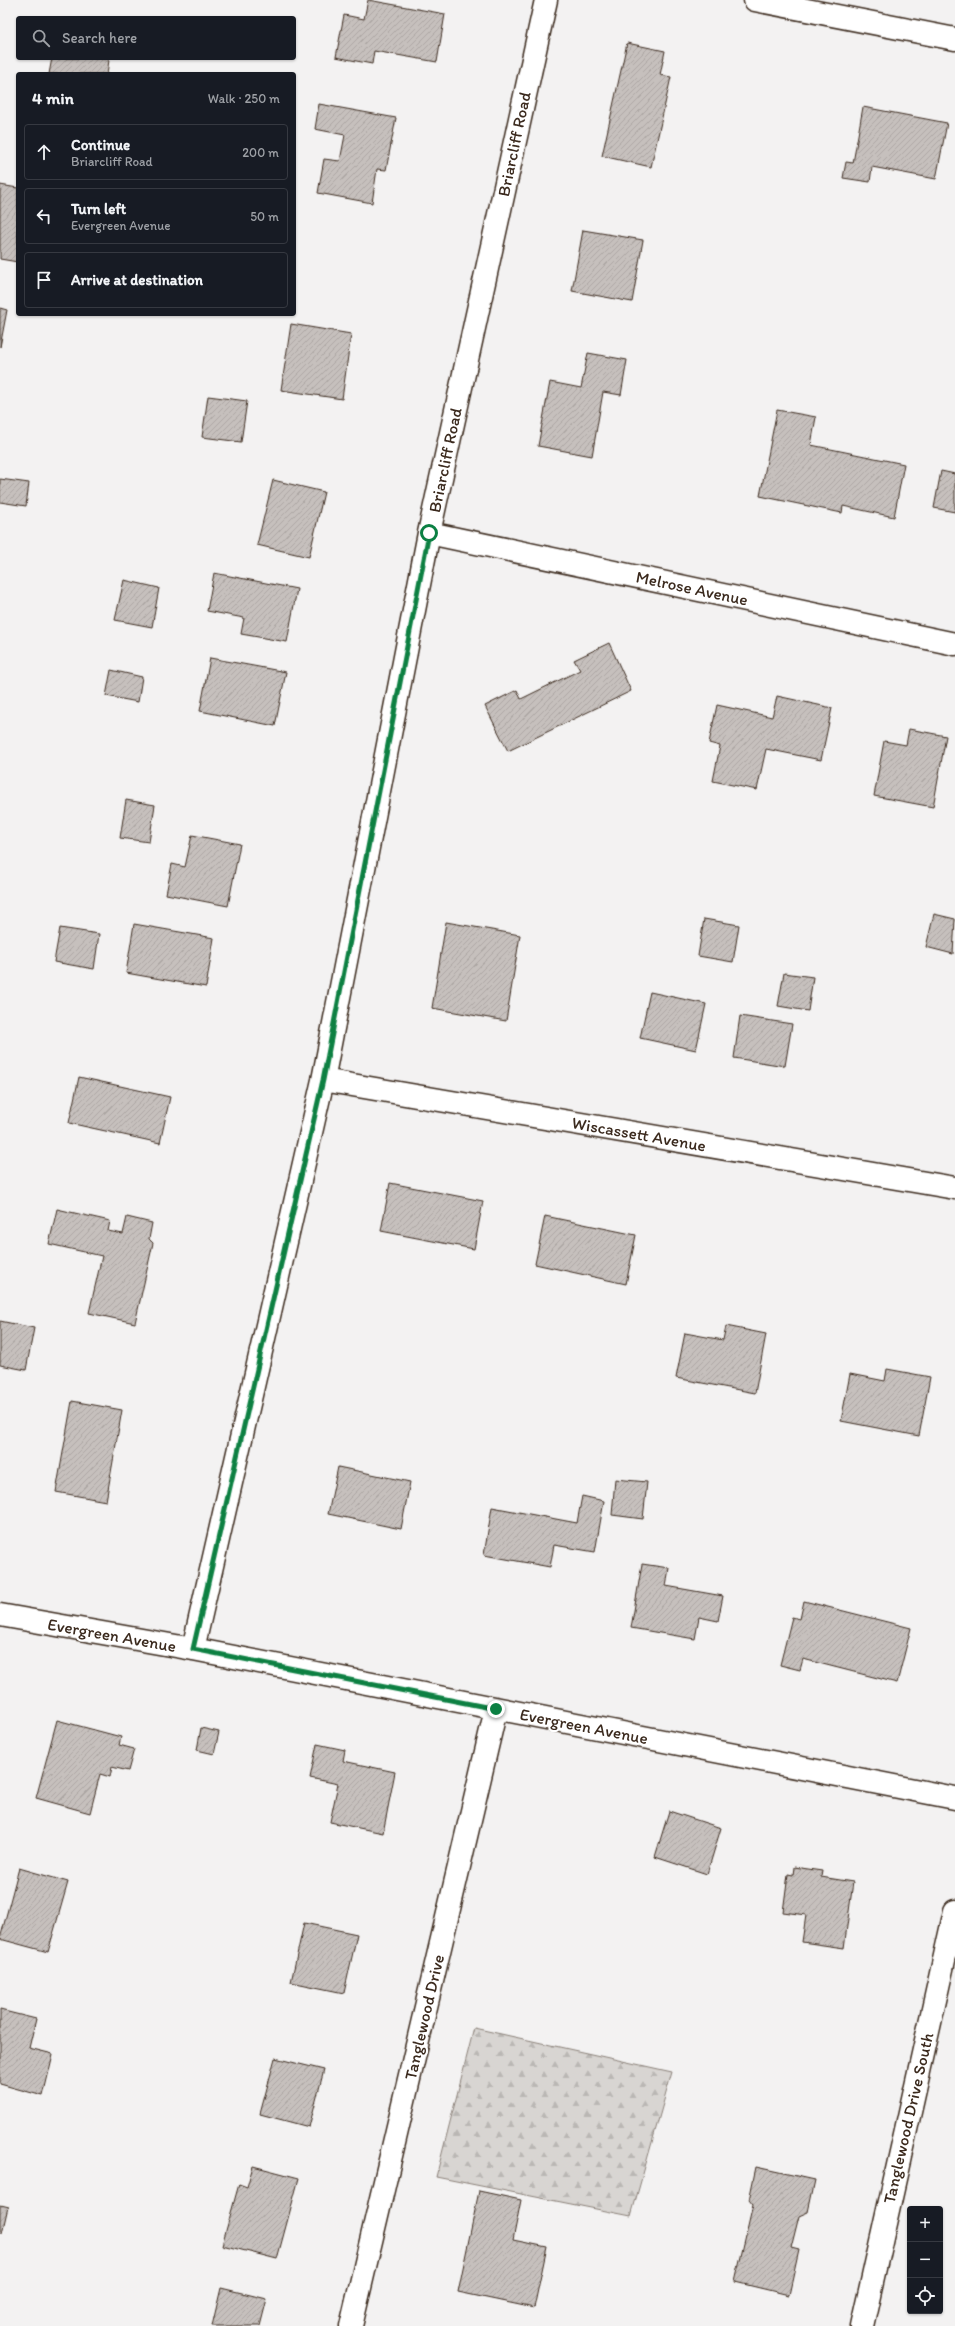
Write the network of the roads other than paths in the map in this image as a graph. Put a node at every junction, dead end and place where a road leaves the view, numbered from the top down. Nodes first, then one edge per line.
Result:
1 (546, 0) edge
2 (755, 0) edge
3 (955, 39) edge
4 (429, 533) junction
5 (955, 644) edge
6 (323, 1080) junction
7 (955, 1188) edge
8 (0, 1615) edge
9 (193, 1649) junction
10 (496, 1709) junction
11 (955, 1798) edge
12 (955, 1911) edge
13 (351, 2326) edge
14 (862, 2326) edge

1 - 4 street, Briarcliff Road
2 - 3 street
4 - 5 street, Melrose Avenue
4 - 6 street, Briarcliff Road
6 - 7 street, Wiscassett Avenue
6 - 9 street, Briarcliff Road
8 - 9 street, Evergreen Avenue
9 - 10 street, Evergreen Avenue
10 - 11 street, Evergreen Avenue
10 - 13 street, Tanglewood Drive
12 - 14 street, Tanglewood Drive South

